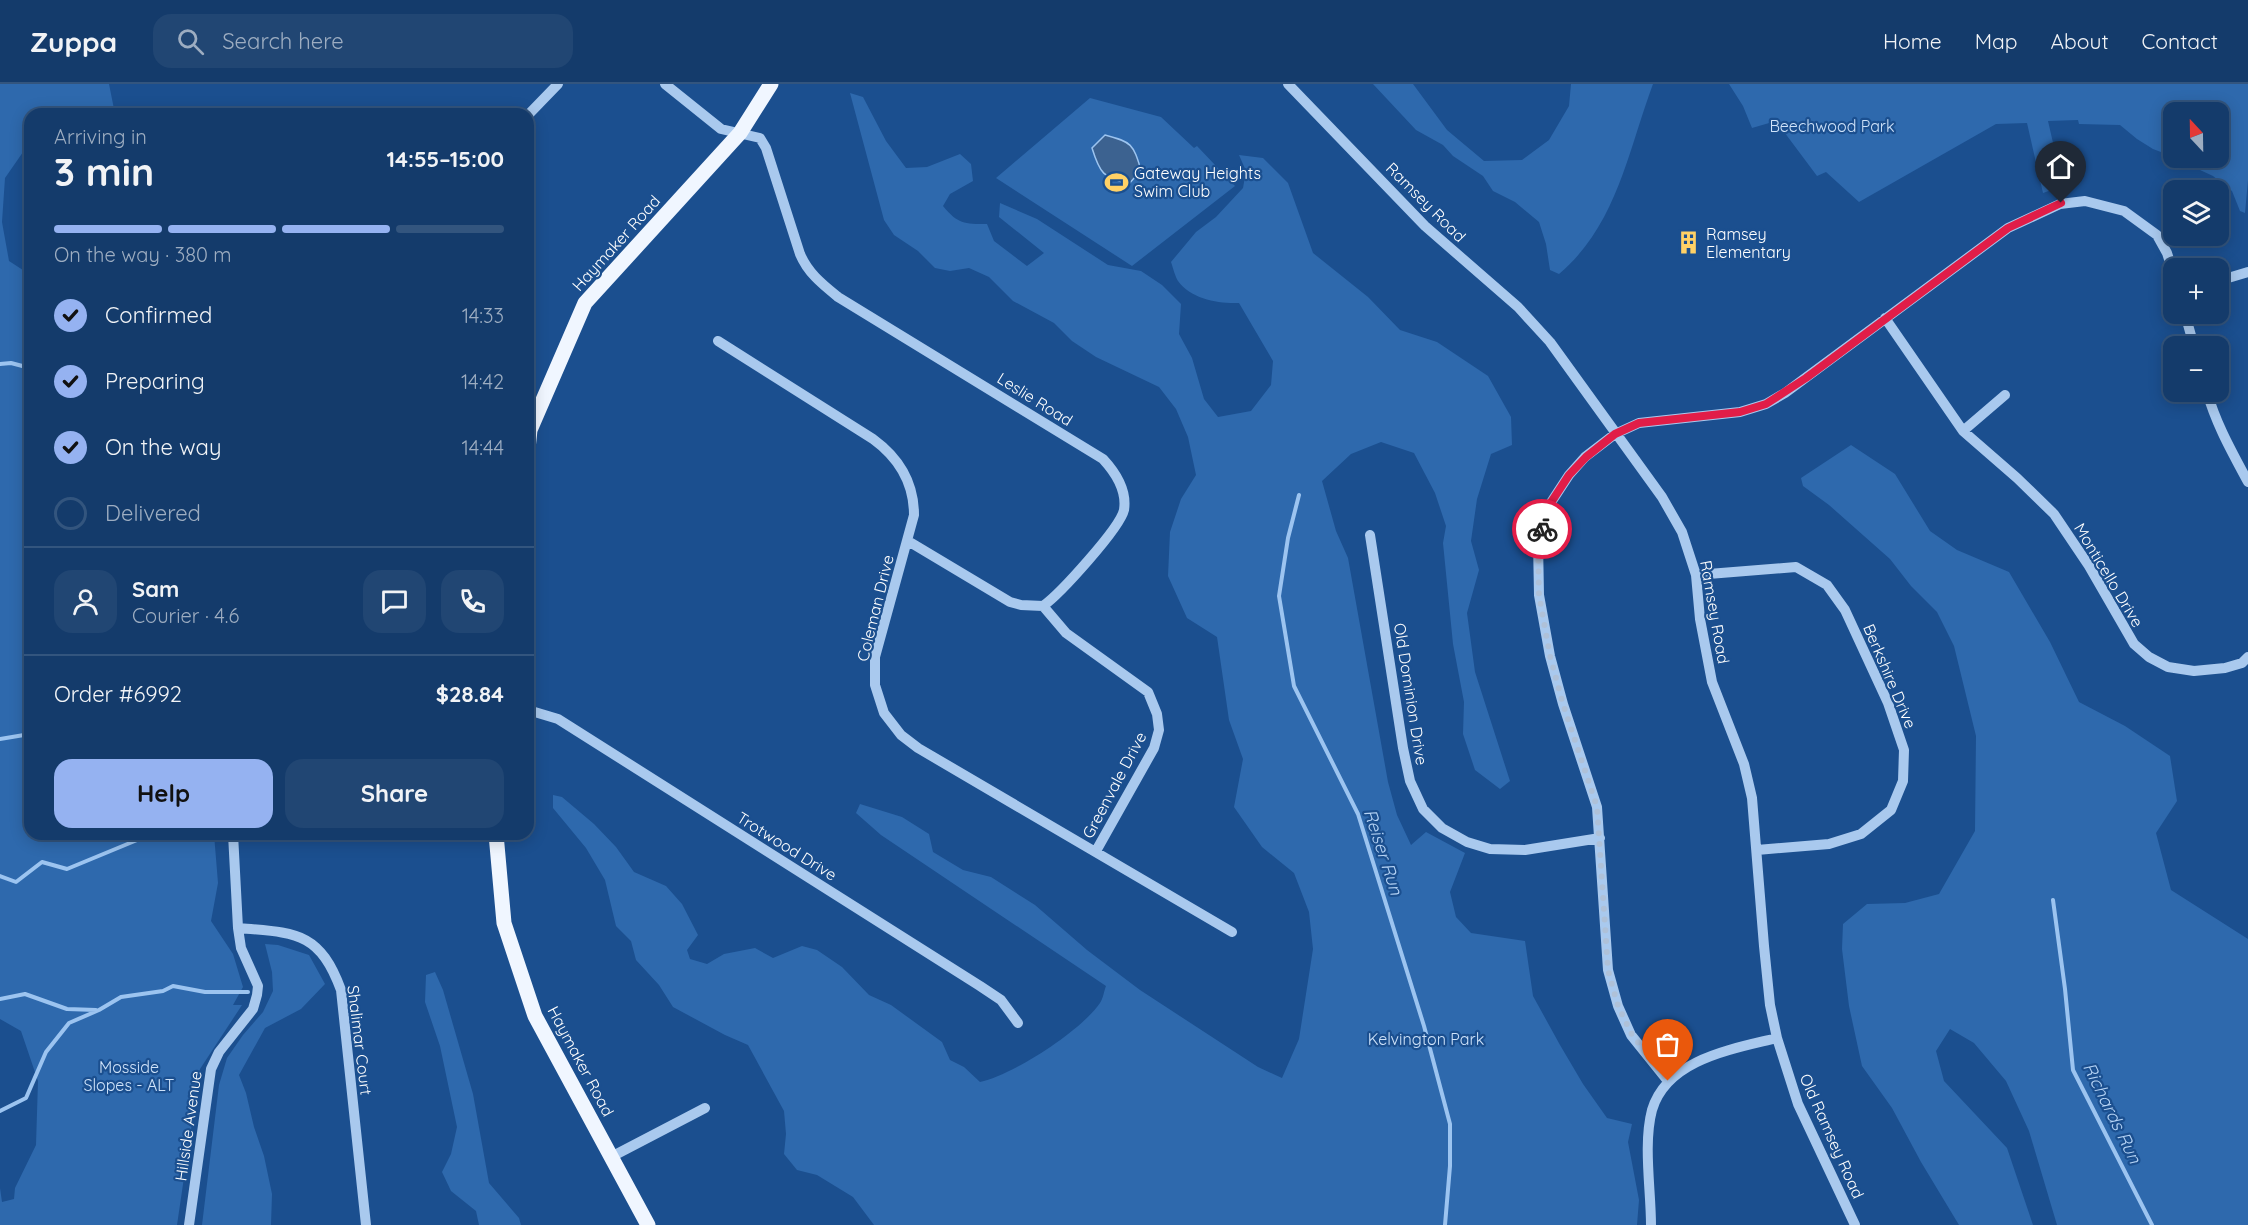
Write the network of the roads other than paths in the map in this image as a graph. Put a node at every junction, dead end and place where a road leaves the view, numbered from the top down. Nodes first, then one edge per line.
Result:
1 (558, 84) edge
2 (665, 84) edge
3 (771, 84) edge
4 (1288, 84) edge
5 (534, 109) edge
6 (740, 133) junction
7 (2169, 258) edge
8 (2248, 272) edge
9 (2229, 278) edge
10 (1885, 318) junction
11 (718, 341) dead end
12 (2006, 395) dead end
13 (2210, 402) edge
14 (534, 421) edge
15 (1964, 431) junction
16 (1615, 434) junction
17 (2248, 482) edge
18 (1370, 535) dead end
19 (908, 541) junction
20 (1696, 575) junction
21 (1043, 606) junction
22 (2248, 657) edge
23 (534, 712) edge
24 (1600, 838) junction
25 (233, 840) edge
26 (497, 840) edge
27 (1757, 850) junction
28 (1096, 851) junction
29 (238, 928) junction
30 (1232, 932) dead end
31 (1018, 1023) dead end
32 (1777, 1038) junction
33 (1668, 1081) junction
34 (705, 1108) dead end
35 (611, 1157) junction
36 (189, 1225) edge
37 (366, 1225) edge
38 (648, 1225) edge
39 (1651, 1225) edge
40 (1855, 1225) edge

1 - 5 street
2 - 6 street, Leslie Road
3 - 6 main road, Haymaker Road
4 - 16 street, Ramsey Road
6 - 14 main road, Haymaker Road
6 - 21 street, Leslie Road
7 - 10 street
8 - 9 street
10 - 15 street, Monticello Drive
10 - 16 street
11 - 19 street, Coleman Drive
12 - 15 street
13 - 17 street
15 - 22 street, Monticello Drive
16 - 20 street, Ramsey Road
16 - 24 street
18 - 24 street, Old Dominion Drive
19 - 21 street
19 - 28 street, Coleman Drive
20 - 27 street, Ramsey Road
20 - 27 street, Berkshire Drive
21 - 28 street, Greenvale Drive
23 - 31 street, Trotwood Drive
24 - 33 street
25 - 29 street, Hillside Avenue
26 - 35 main road, Haymaker Road
27 - 32 street, Ramsey Road
28 - 30 street, Coleman Drive
29 - 36 street, Hillside Avenue
29 - 37 street, Shalimar Court
32 - 33 street
32 - 40 street, Old Ramsey Road
33 - 39 street
34 - 35 street
35 - 38 main road, Haymaker Road

